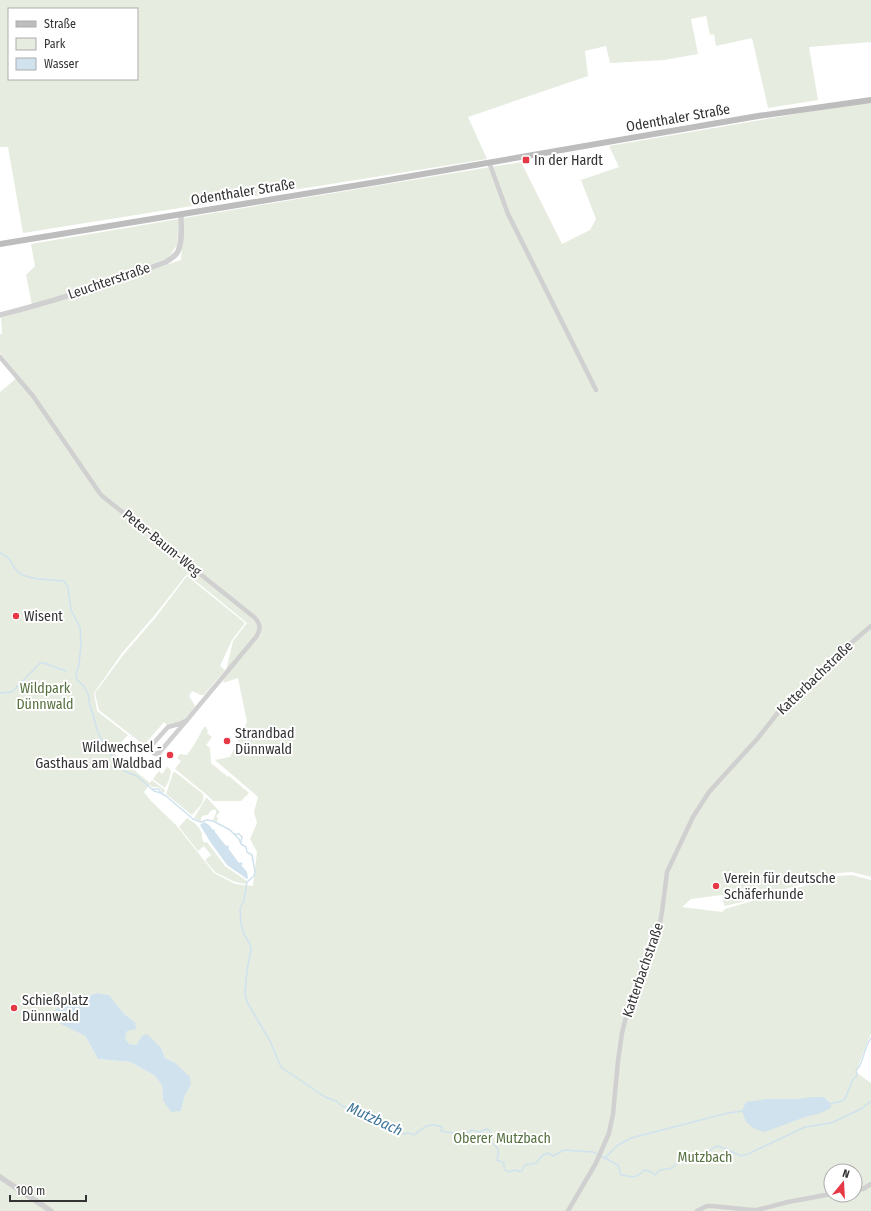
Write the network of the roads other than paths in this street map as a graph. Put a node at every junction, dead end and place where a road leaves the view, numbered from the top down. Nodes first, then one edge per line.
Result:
1 (871, 100) edge
2 (489, 162) junction
3 (182, 214) junction
4 (0, 244) edge
5 (0, 315) edge
6 (0, 356) edge
7 (596, 390) dead end
8 (871, 626) edge
9 (187, 720) junction
10 (0, 1177) edge
11 (823, 1195) edge
12 (51, 1211) edge
13 (568, 1211) edge
14 (697, 1211) edge

1 - 2 main road, Odenthaler Straße
2 - 3 main road, Odenthaler Straße
2 - 7 street
3 - 4 main road, Odenthaler Straße
3 - 5 street, Leuchterstraße
6 - 9 street, Peter-Baum-Weg
8 - 13 street, Katterbachstraße
9 - 9 street, Peter-Baum-Weg
10 - 12 street
11 - 14 street

